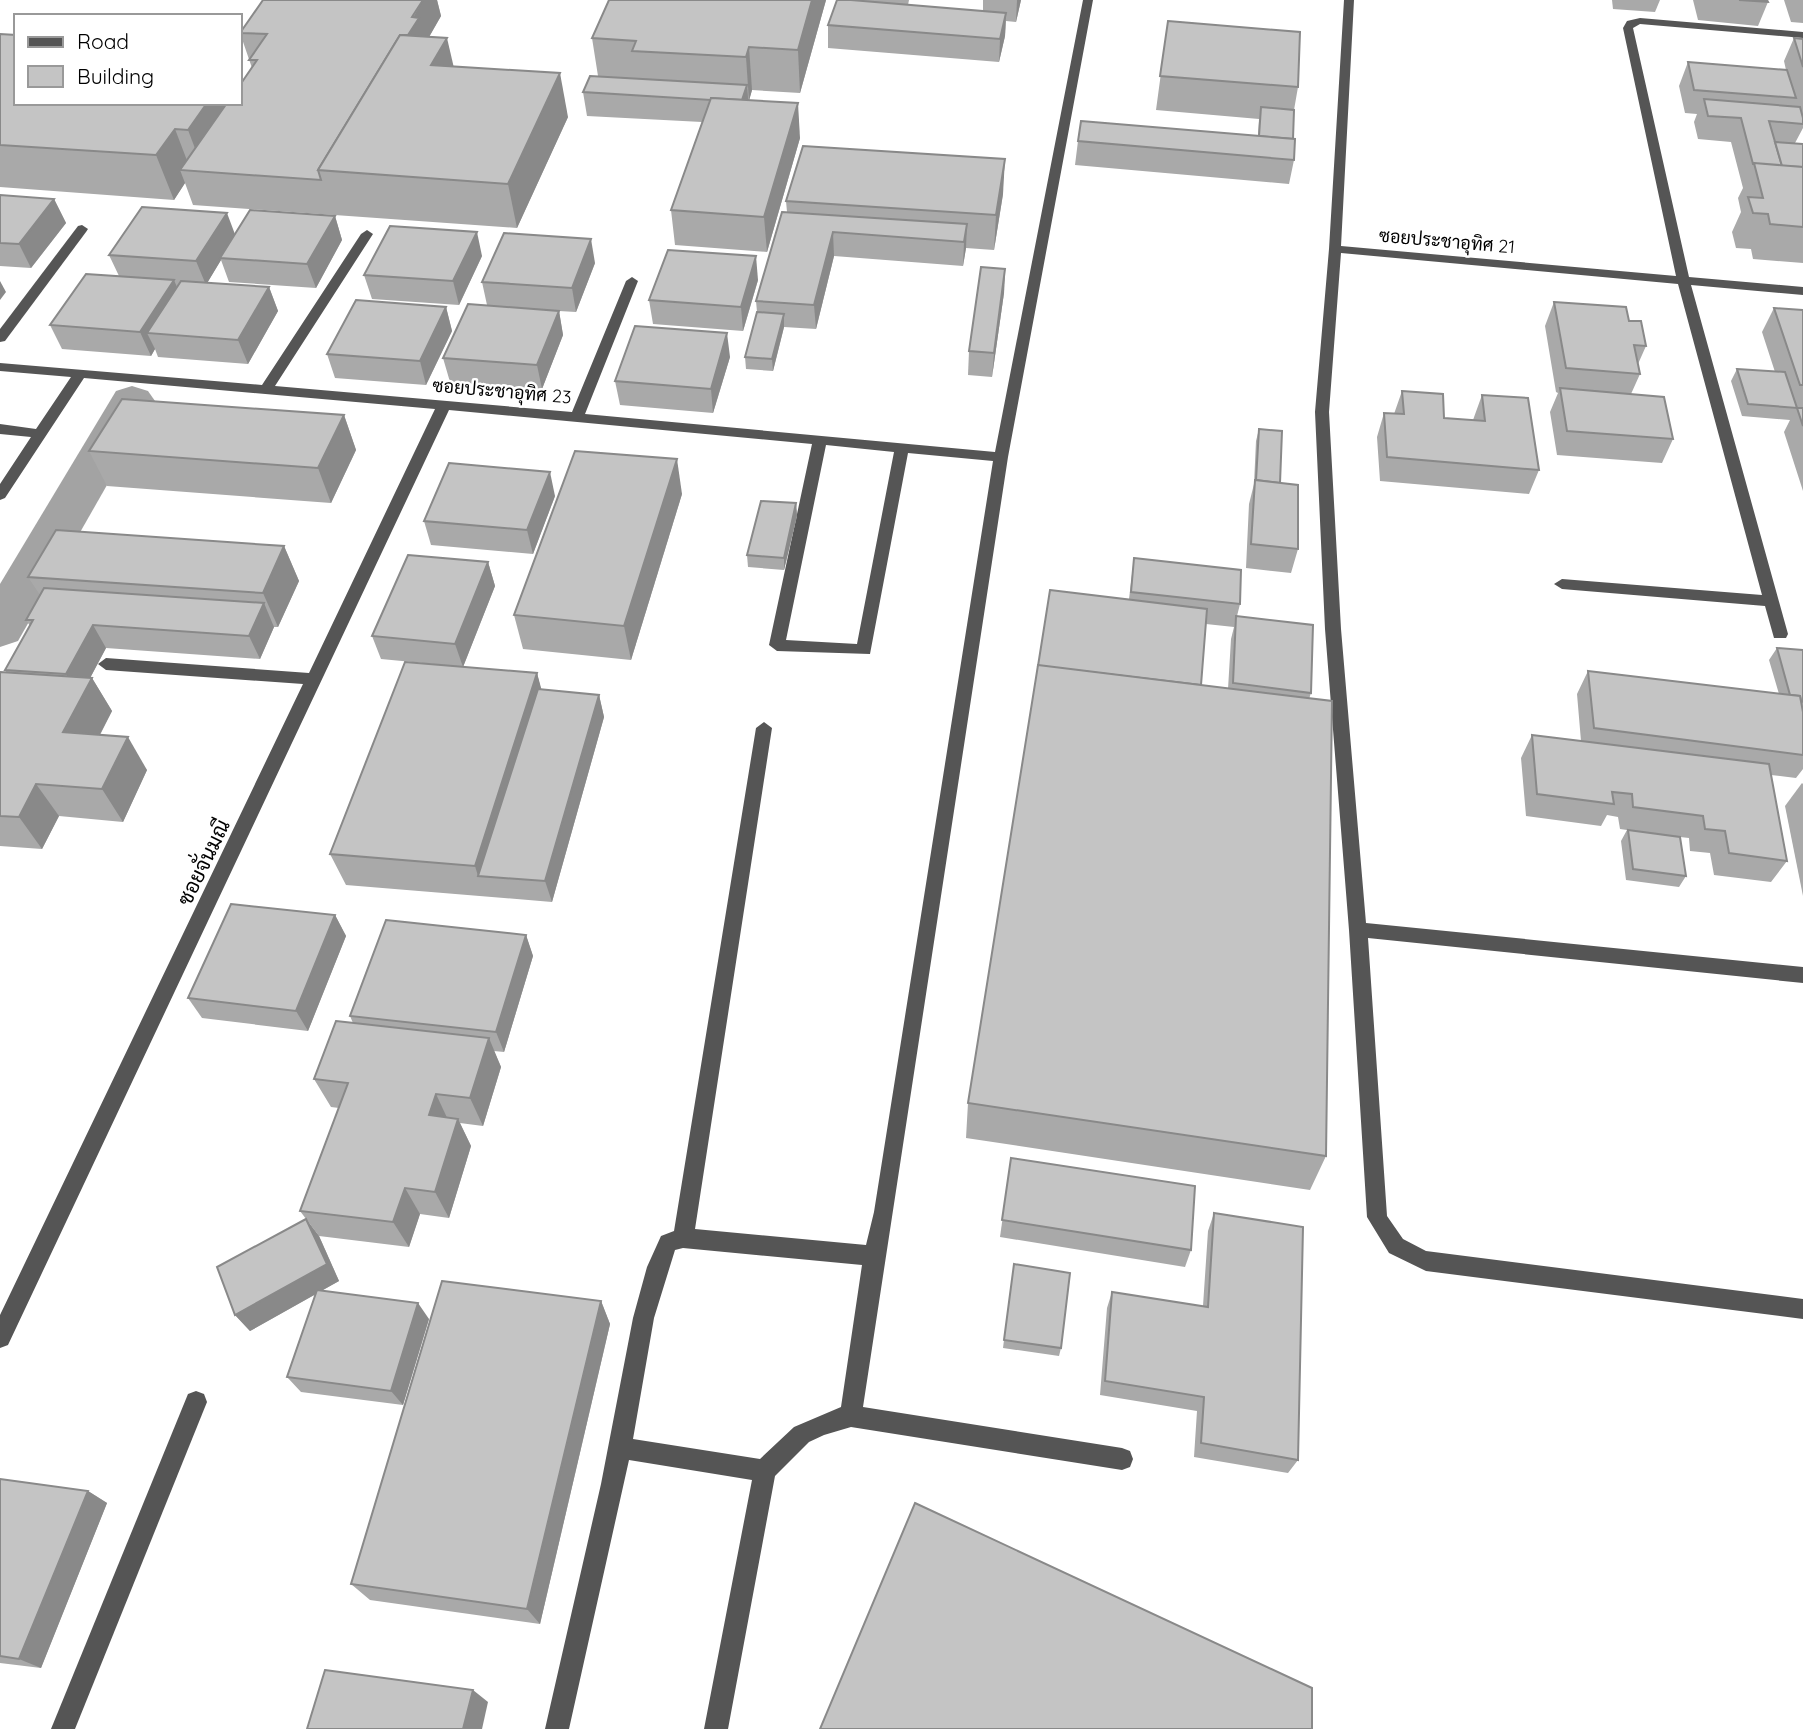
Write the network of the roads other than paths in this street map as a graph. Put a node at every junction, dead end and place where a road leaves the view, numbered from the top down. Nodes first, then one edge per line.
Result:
1 (1087, 0) edge
2 (1349, 0) edge
3 (1803, 35) edge
4 (82, 229) dead end
5 (367, 234) dead end
6 (1335, 249) junction
7 (1683, 280) junction
8 (632, 281) dead end
9 (1803, 292) edge
10 (0, 338) edge
11 (0, 367) edge
12 (80, 374) junction
13 (266, 390) junction
14 (444, 405) junction
15 (577, 417) junction
16 (0, 429) edge
17 (40, 434) junction
18 (820, 440) junction
19 (902, 448) junction
20 (1000, 457) junction
21 (0, 495) edge
22 (1562, 584) dead end
23 (1770, 601) junction
24 (1780, 634) dead end
25 (106, 664) dead end
26 (315, 679) junction
27 (764, 728) dead end
28 (1358, 930) junction
29 (1803, 975) edge
30 (683, 1238) junction
31 (874, 1256) junction
32 (1803, 1309) edge
33 (0, 1338) edge
34 (196, 1402) dead end
35 (851, 1416) junction
36 (621, 1448) junction
37 (1122, 1459) dead end
38 (765, 1471) junction
39 (63, 1729) edge
40 (557, 1729) edge
41 (716, 1729) edge

1 - 20 street
2 - 6 street
3 - 7 street
4 - 10 street
5 - 13 street
6 - 7 street, ซอยประชาอุทิศ 21
6 - 28 street
7 - 9 street, ซอยประชาอุทิศ 21
7 - 23 street
8 - 15 street
11 - 12 street, ซอยประชาอุทิศ 23
12 - 13 street, ซอยประชาอุทิศ 23
12 - 17 street
13 - 14 street, ซอยประชาอุทิศ 23
14 - 15 street, ซอยประชาอุทิศ 23
14 - 26 street, ซอยจั่นมณี
15 - 18 street, ซอยประชาอุทิศ 23
16 - 17 street
17 - 21 street
18 - 19 street, ซอยประชาอุทิศ 23
18 - 19 street
19 - 20 street, ซอยประชาอุทิศ 23
20 - 31 street
22 - 23 street
23 - 24 street
25 - 26 street
26 - 33 street, ซอยจั่นมณี
27 - 30 street
28 - 29 street
28 - 32 street
30 - 31 street
30 - 36 street
31 - 35 street
34 - 39 street
35 - 37 street
35 - 38 street
36 - 38 street
36 - 40 street
38 - 41 street

